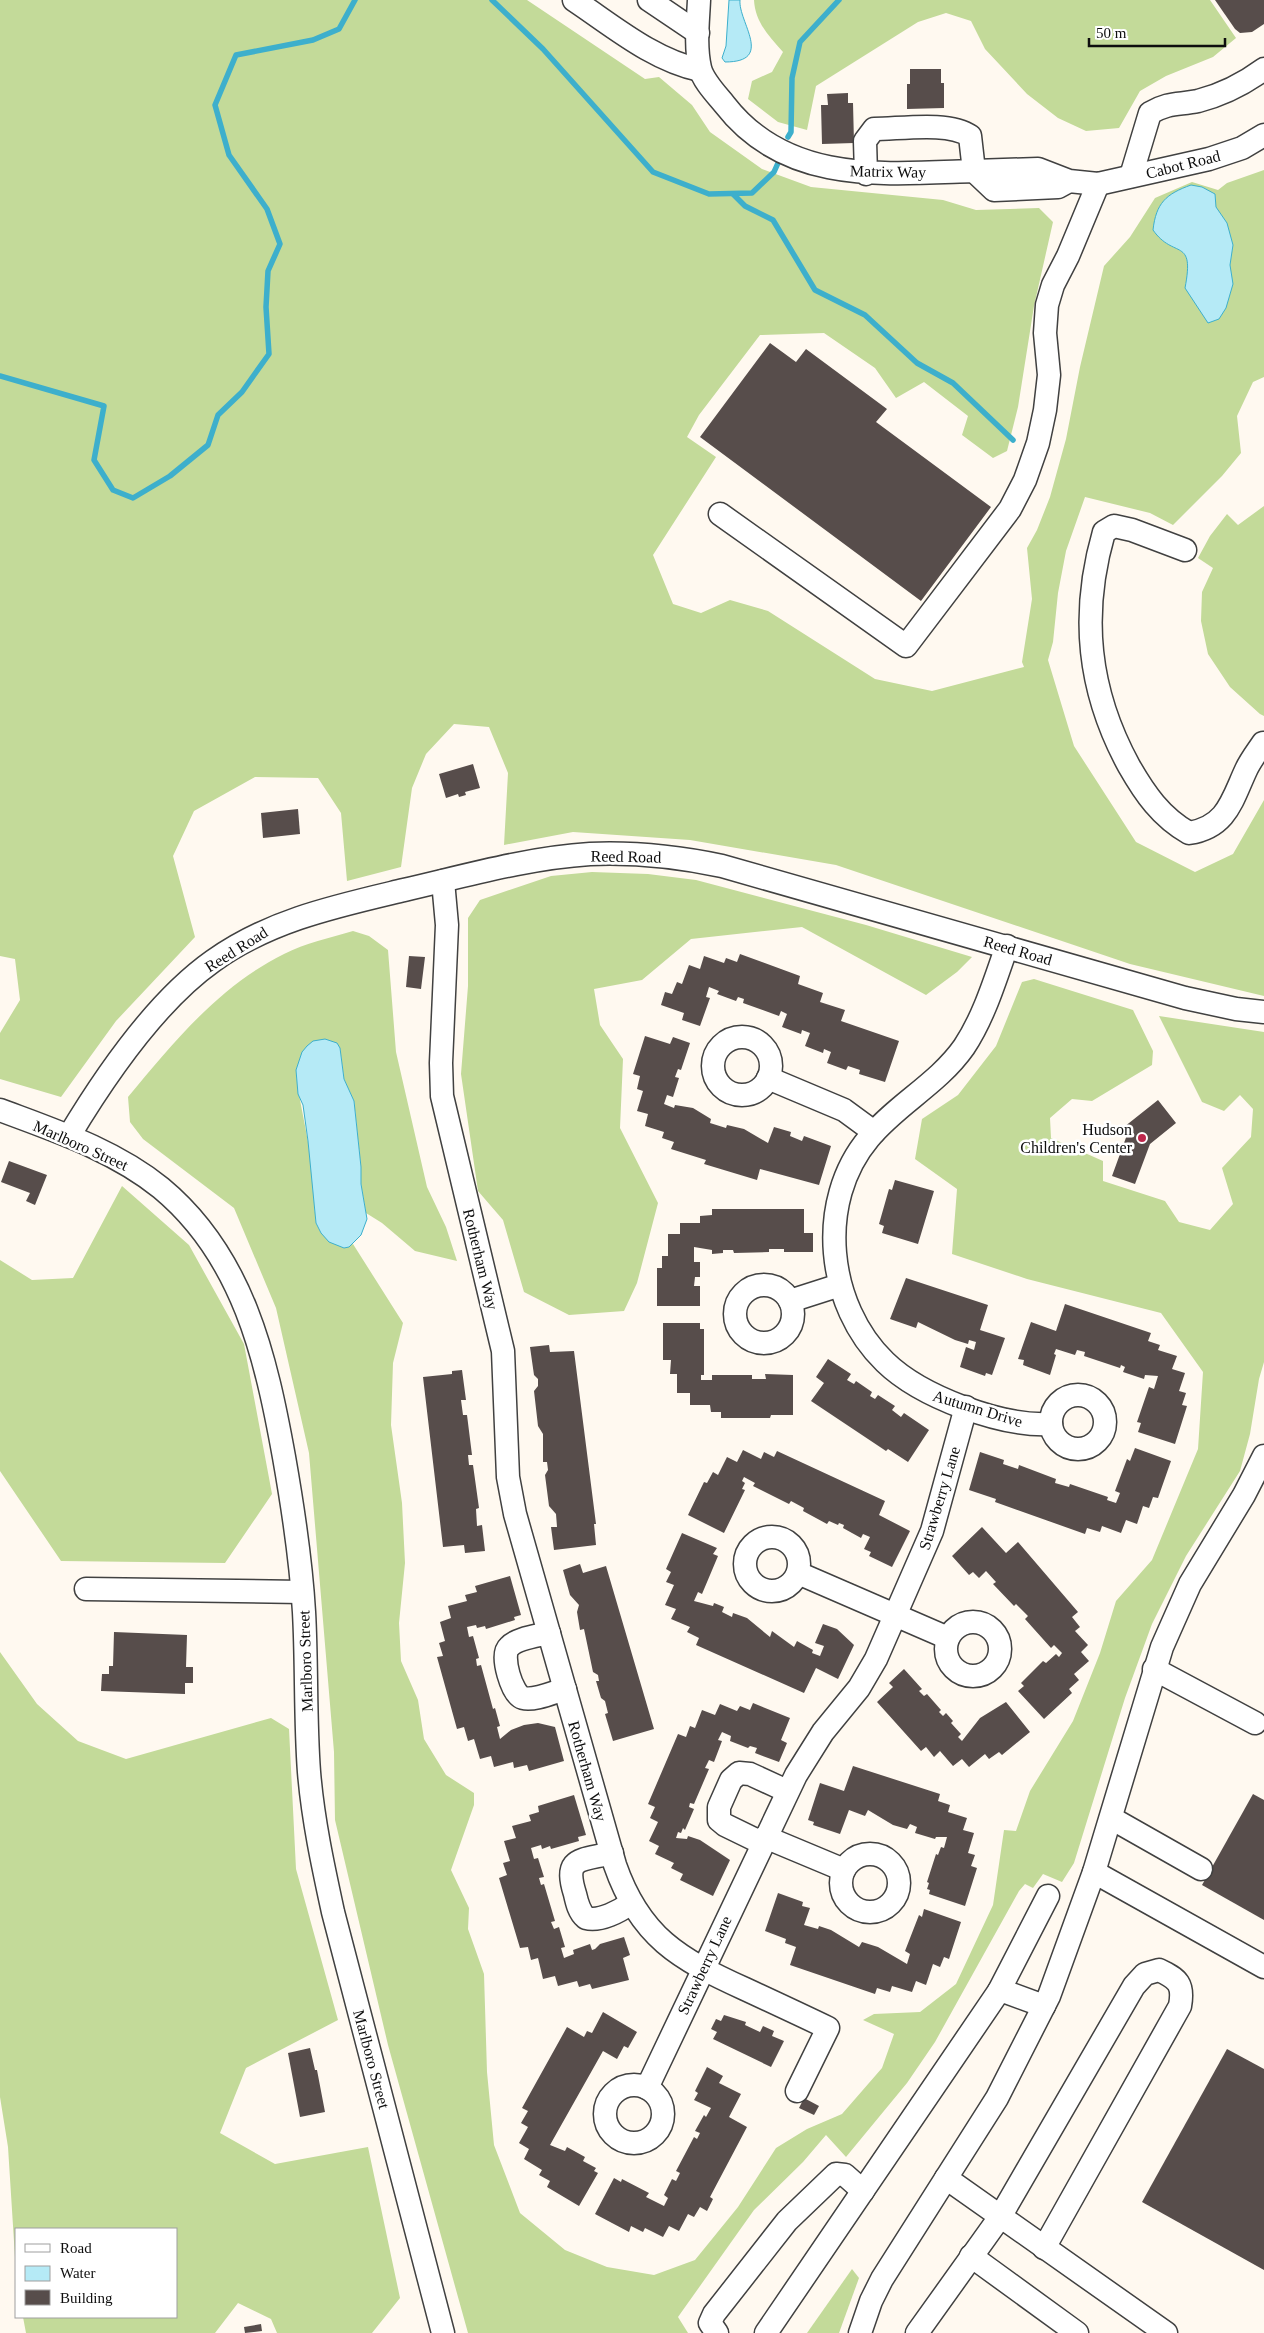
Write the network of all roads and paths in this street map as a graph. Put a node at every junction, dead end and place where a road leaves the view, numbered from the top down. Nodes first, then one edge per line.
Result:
1 (574, 0) edge
2 (648, 0) edge
3 (699, 0) edge
4 (698, 33) junction
5 (1264, 69) edge
6 (700, 70) junction
7 (1264, 135) edge
8 (974, 170) junction
9 (866, 174) junction
10 (1131, 176) junction
11 (1098, 184) junction
12 (720, 514) dead end
13 (1185, 550) dead end
14 (1262, 743) dead end
15 (443, 881) junction
16 (1007, 946) junction
17 (1264, 1012) edge
18 (768, 1078) dead end
19 (0, 1110) edge
20 (874, 1132) junction
21 (69, 1136) junction
22 (840, 1285) junction
23 (790, 1301) dead end
24 (966, 1407) junction
25 (1051, 1424) dead end
26 (1264, 1456) edge
27 (798, 1573) dead end
28 (86, 1589) dead end
29 (302, 1592) junction
30 (896, 1614) junction
31 (549, 1633) junction
32 (948, 1638) dead end
33 (1154, 1669) junction
34 (565, 1689) junction
35 (1255, 1723) dead end
36 (788, 1791) junction
37 (1111, 1818) junction
38 (764, 1840) junction
39 (612, 1853) junction
40 (1202, 1869) dead end
41 (844, 1870) dead end
42 (1094, 1872) junction
43 (1048, 1896) dead end
44 (631, 1903) junction
45 (1264, 1967) edge
46 (702, 1970) junction
47 (999, 1991) junction
48 (1044, 2006) junction
49 (647, 2088) dead end
50 (798, 2091) dead end
51 (946, 2178) junction
52 (863, 2191) junction
53 (1000, 2217) junction
54 (1044, 2248) junction
55 (971, 2256) junction
56 (919, 2332) edge
57 (443, 2333) edge
58 (717, 2333) edge
59 (766, 2333) edge
60 (860, 2333) edge
61 (1077, 2333) edge
62 (1166, 2333) edge

1 - 6 street
2 - 4 street
3 - 4 street
4 - 6 street
5 - 10 street
6 - 9 street, Matrix Way
7 - 10 street, Cabot Road
8 - 9 street, Matrix Way
8 - 9 street
8 - 11 street, Matrix Way
10 - 11 street, Cabot Road
11 - 12 street
13 - 14 street
15 - 16 street, Reed Road
15 - 21 street, Reed Road
15 - 31 street, Rotherham Way
16 - 17 street, Reed Road
16 - 20 street, Autumn Drive
18 - 20 street
19 - 21 street, Marlboro Street
20 - 22 street, Autumn Drive
21 - 29 street, Marlboro Street
22 - 23 street
22 - 24 street, Autumn Drive
24 - 25 street, Autumn Drive
24 - 30 street, Strawberry Lane
26 - 33 street
27 - 30 street
28 - 29 street
29 - 57 street, Marlboro Street
30 - 32 street
30 - 36 street, Strawberry Lane
31 - 34 street, Rotherham Way
31 - 34 street
33 - 35 street
33 - 37 street
34 - 39 street, Rotherham Way
36 - 38 street, Strawberry Lane
36 - 38 street
37 - 40 street
37 - 42 street
38 - 41 street
38 - 46 street, Strawberry Lane
39 - 44 street, Rotherham Way
39 - 44 street
42 - 45 street
42 - 48 street
43 - 47 street
44 - 46 street, Rotherham Way
46 - 49 street, Strawberry Lane
46 - 50 street, Rotherham Way
47 - 48 street
47 - 52 street
48 - 51 street
51 - 53 street
51 - 60 street
52 - 58 street
52 - 59 street
53 - 54 street
53 - 54 street
53 - 55 street
54 - 62 street
55 - 56 street
55 - 61 street

